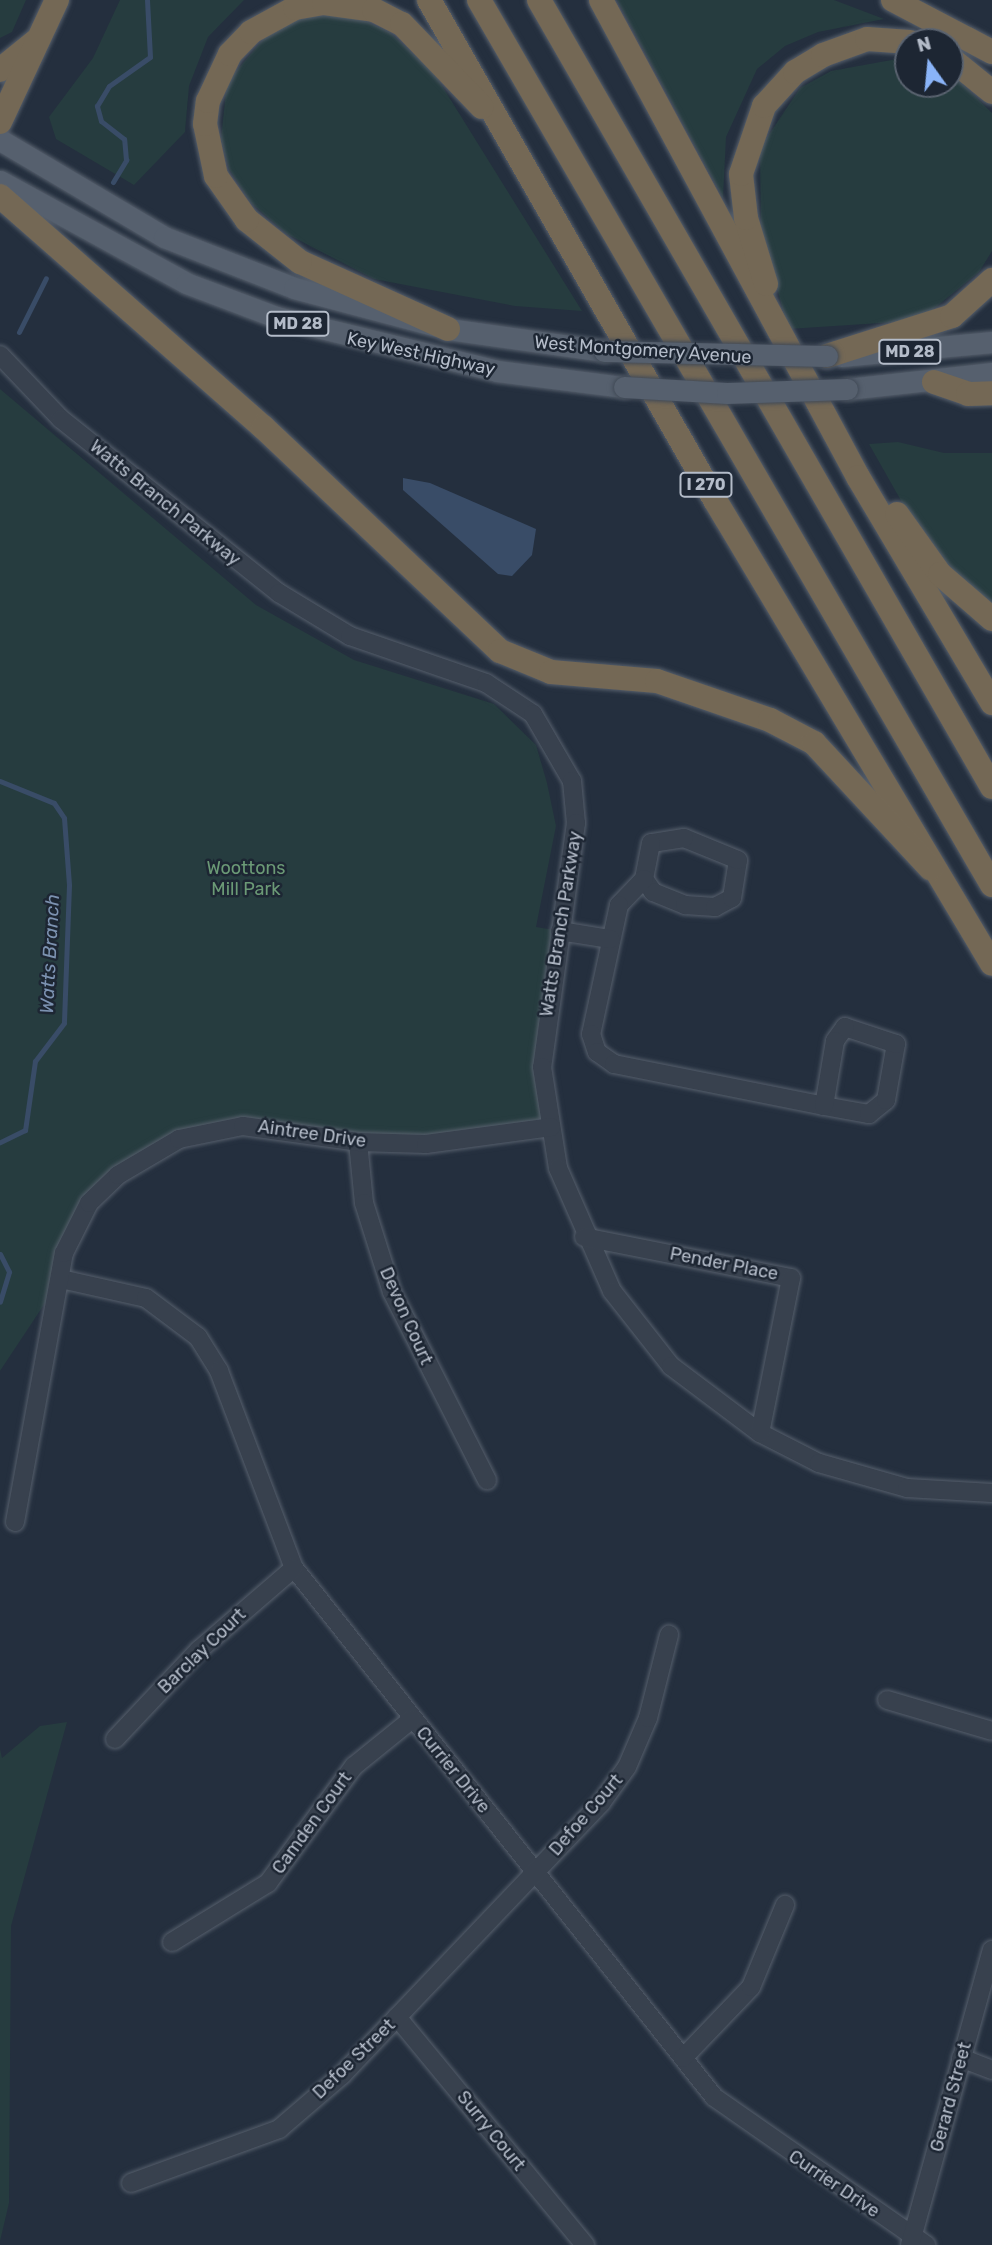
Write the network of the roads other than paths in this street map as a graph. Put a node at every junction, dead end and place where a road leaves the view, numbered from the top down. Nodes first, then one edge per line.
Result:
1 (57, 0) edge
2 (429, 0) edge
3 (479, 0) edge
4 (539, 0) edge
5 (557, 0) edge
6 (601, 0) edge
7 (893, 0) edge
8 (39, 39) junction
9 (894, 41) edge
10 (992, 51) edge
11 (964, 69) edge
12 (0, 70) edge
13 (992, 92) edge
14 (0, 122) edge
15 (512, 139) junction
16 (0, 140) edge
17 (642, 179) junction
18 (0, 181) edge
19 (0, 196) edge
20 (992, 280) edge
21 (448, 329) junction
22 (783, 339) junction
23 (992, 342) edge
24 (0, 355) edge
25 (827, 356) junction
26 (992, 373) edge
27 (934, 382) junction
28 (624, 387) joint
29 (992, 393) edge
30 (838, 439) junction
31 (992, 619) edge
32 (992, 704) edge
33 (992, 787) edge
34 (930, 868) junction
35 (643, 879) junction
36 (992, 885) edge
37 (560, 931) junction
38 (610, 939) junction
39 (992, 964) edge
40 (824, 1106) junction
41 (551, 1127) junction
42 (358, 1142) junction
43 (584, 1237) junction
44 (61, 1279) junction
45 (760, 1433) junction
46 (486, 1480) dead end
47 (992, 1493) edge
48 (15, 1522) dead end
49 (294, 1568) junction
50 (669, 1635) dead end
51 (887, 1700) dead end
52 (412, 1719) junction
53 (992, 1731) edge
54 (115, 1739) dead end
55 (535, 1873) junction
56 (785, 1905) dead end
57 (172, 1942) dead end
58 (992, 1950) edge
59 (397, 2017) junction
60 (683, 2058) junction
61 (961, 2058) junction
62 (992, 2070) edge
63 (131, 2183) dead end
64 (916, 2242) edge
65 (585, 2245) edge

1 - 8 highway
2 - 15 highway, I 270
3 - 36 highway, I 270
4 - 17 highway
5 - 17 highway
6 - 22 highway
7 - 10 highway
8 - 12 highway
8 - 14 highway
9 - 22 highway
11 - 13 highway
15 - 21 highway
15 - 34 highway, I 270
16 - 21 main road, West Montgomery Avenue / MD 28
17 - 33 highway
18 - 28 main road, Key West Highway / MD 28
19 - 34 highway
20 - 25 highway
21 - 25 main road, West Montgomery Avenue / MD 28, bridge
22 - 30 highway
23 - 25 main road, West Montgomery Avenue / MD 28
24 - 37 street, Watts Branch Parkway
26 - 27 main road, West Montgomery Avenue / MD 28
27 - 28 main road, West Montgomery Avenue / MD 28, bridge
27 - 29 highway
30 - 31 highway
30 - 32 highway
34 - 39 highway, I 270
35 - 35 street
35 - 38 street
37 - 38 street
37 - 41 street, Watts Branch Parkway
38 - 40 street
40 - 40 street
41 - 42 street, Aintree Drive
41 - 43 street, Watts Branch Parkway
42 - 44 street, Aintree Drive
42 - 46 street, Devon Court
43 - 45 street, Watts Branch Parkway
43 - 45 street, Pender Place
44 - 48 street, Aintree Drive
44 - 49 street, Currier Drive
45 - 47 street, Watts Branch Parkway
49 - 52 street, Currier Drive
49 - 54 street, Barclay Court
50 - 55 street, Defoe Court
51 - 53 street
52 - 55 street, Currier Drive
52 - 57 street, Camden Court
55 - 59 street, Defoe Street
55 - 60 street, Currier Drive
56 - 60 street
58 - 61 street, Gerard Street
59 - 63 street, Defoe Street
59 - 65 street, Surry Court
60 - 64 street, Currier Drive
61 - 62 street
61 - 64 street, Gerard Street

